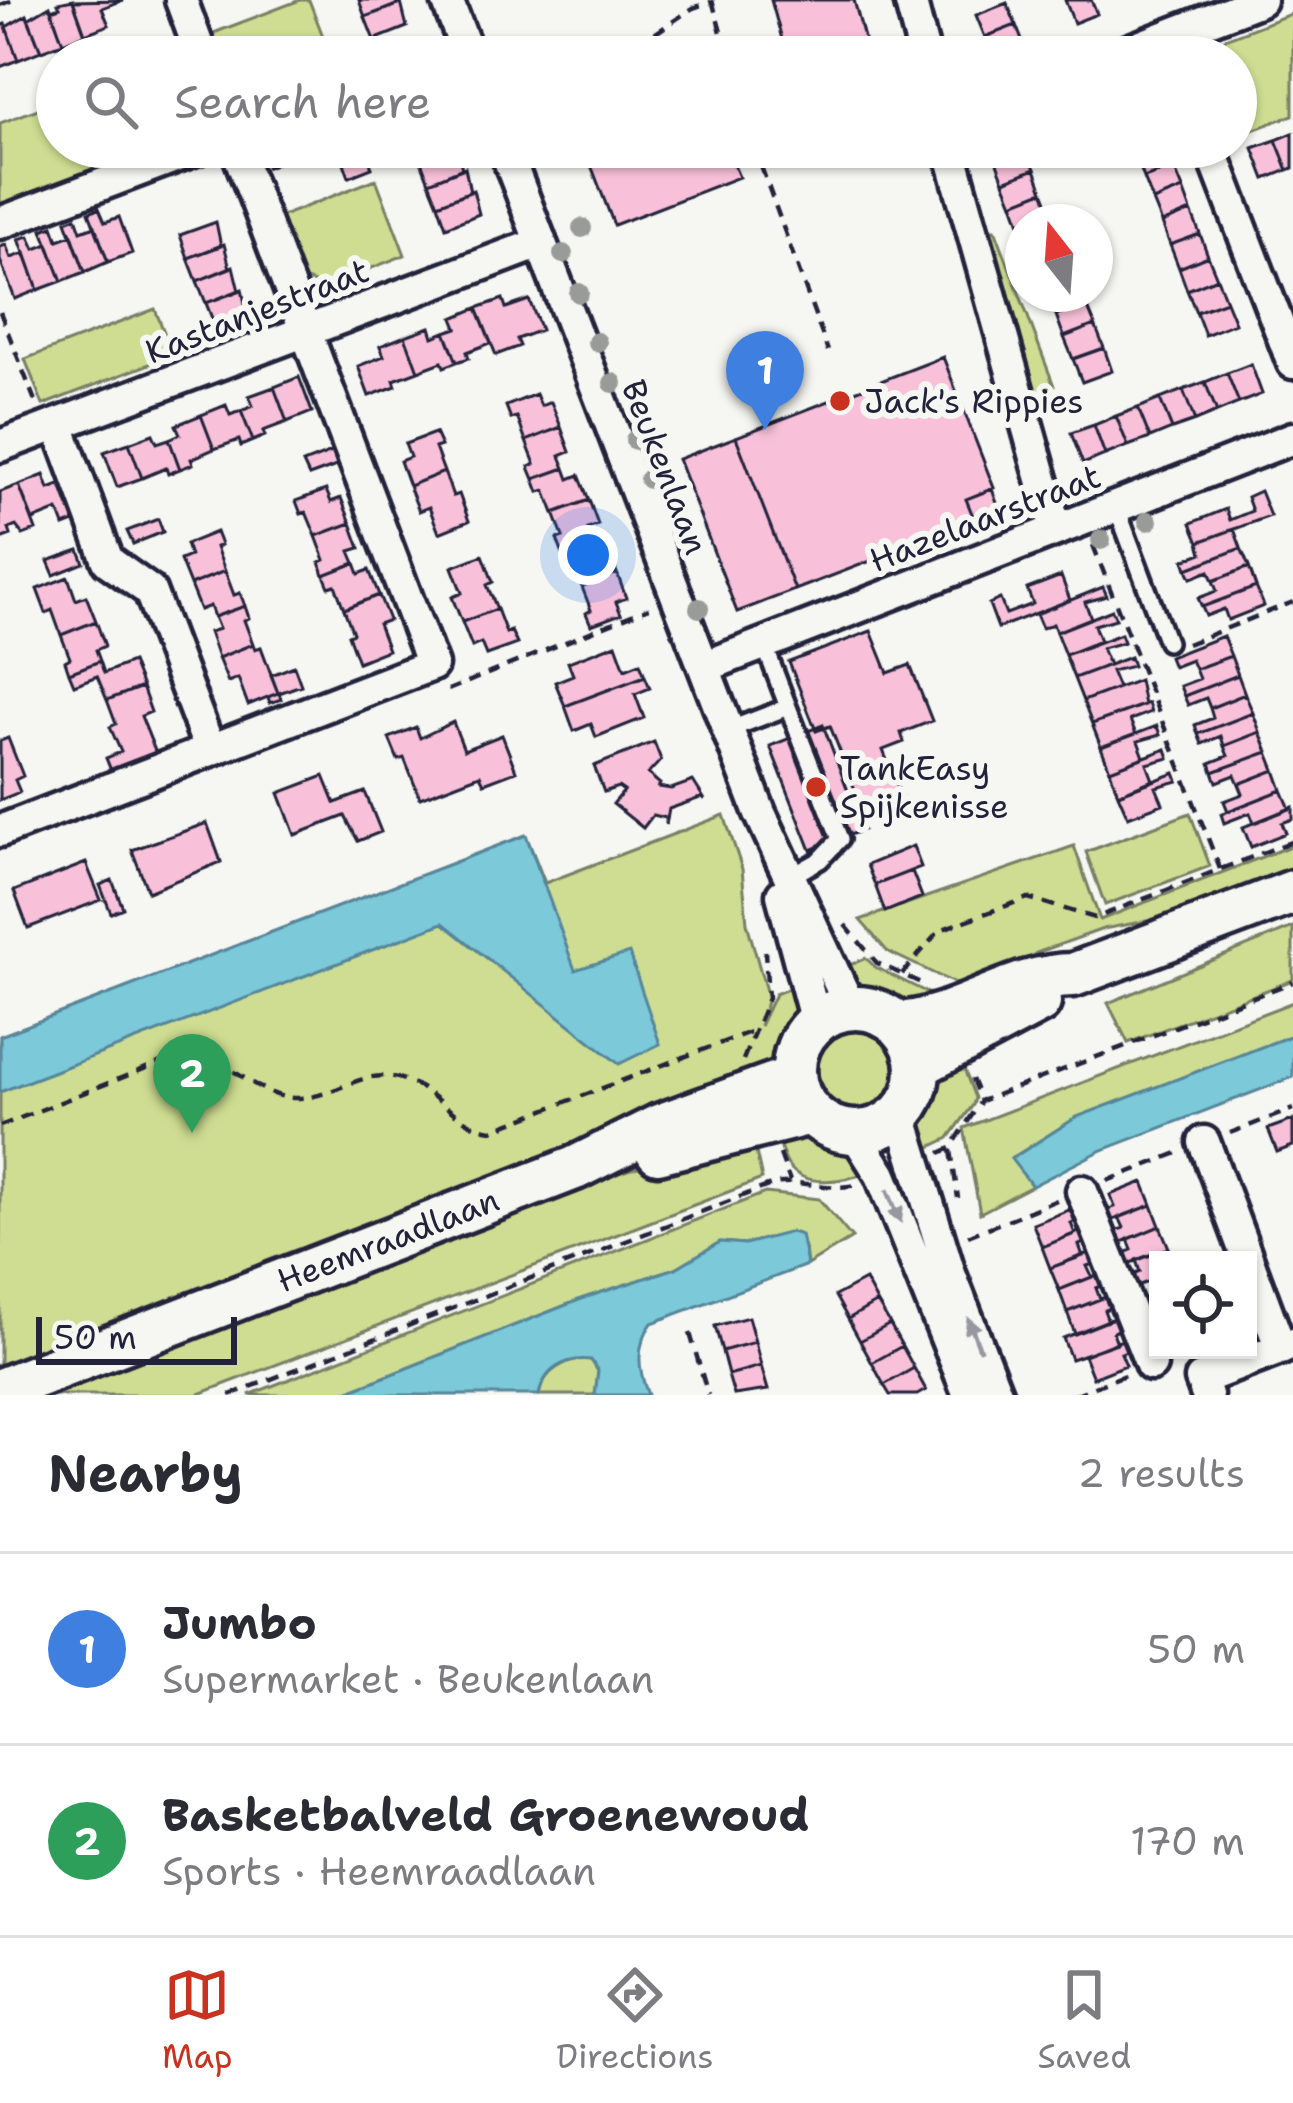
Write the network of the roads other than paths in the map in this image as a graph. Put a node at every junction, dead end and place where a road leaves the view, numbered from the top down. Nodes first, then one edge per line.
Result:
1 (181, 0) edge
2 (447, 0) edge
3 (910, 0) edge
4 (1260, 0) edge
5 (194, 36) edge
6 (461, 36) edge
7 (919, 36) edge
8 (1190, 36) edge
9 (146, 168) edge
10 (244, 168) edge
11 (512, 168) edge
12 (956, 168) edge
13 (1218, 168) edge
14 (0, 224) edge
15 (540, 243) junction
16 (307, 331) junction
17 (1293, 363) edge
18 (52, 427) junction
19 (1293, 437) edge
20 (0, 446) edge
21 (1116, 506) junction
22 (1070, 524) junction
23 (764, 644) junction
24 (1175, 644) road end
25 (704, 668) junction
26 (788, 707) junction
27 (728, 730) junction
28 (210, 750) junction
29 (760, 813) junction
30 (0, 831) edge
31 (790, 877) junction
32 (1293, 892) edge
33 (833, 1014) junction
34 (898, 1024) junction
35 (953, 1029) junction
36 (918, 1066) junction
37 (782, 1101) junction
38 (901, 1112) junction
39 (854, 1132) junction
40 (1204, 1142) road end
41 (1082, 1191) road end
42 (1240, 1251) edge
43 (1257, 1299) edge
44 (1287, 1347) edge
45 (1151, 1365) dead end
46 (0, 1390) edge
47 (969, 1395) edge
48 (998, 1395) edge
49 (1208, 1395) edge

1 - 5 street
2 - 6 street
3 - 7 street
4 - 8 street
9 - 14 street
10 - 16 street
11 - 15 street, Beukenlaan
12 - 22 street
13 - 17 street
15 - 16 street, Kastanjestraat
15 - 25 street, Beukenlaan
16 - 18 street, Kastanjestraat
16 - 28 street
18 - 20 street, Kastanjestraat
18 - 28 street
19 - 21 street, Hazelaarstraat
21 - 22 street, Hazelaarstraat
21 - 24 lane
22 - 23 street, Hazelaarstraat
23 - 25 street, Hazelaarstraat
23 - 26 lane
25 - 27 street, Beukenlaan
26 - 27 lane
26 - 31 lane
27 - 29 street, Beukenlaan
28 - 30 street
29 - 31 street, Beukenlaan
29 - 33 street, Beukenlaan
31 - 33 street, Beukenlaan
32 - 35 main road
33 - 34 main road
33 - 37 main road
34 - 35 main road
34 - 36 main road
35 - 36 main road
36 - 38 main road
37 - 39 main road
37 - 46 main road, Heemraadlaan
38 - 39 main road
48 -> 38 street
39 -> 47 street
40 - 42 street
41 - 45 street
43 - 44 street
44 - 49 street

